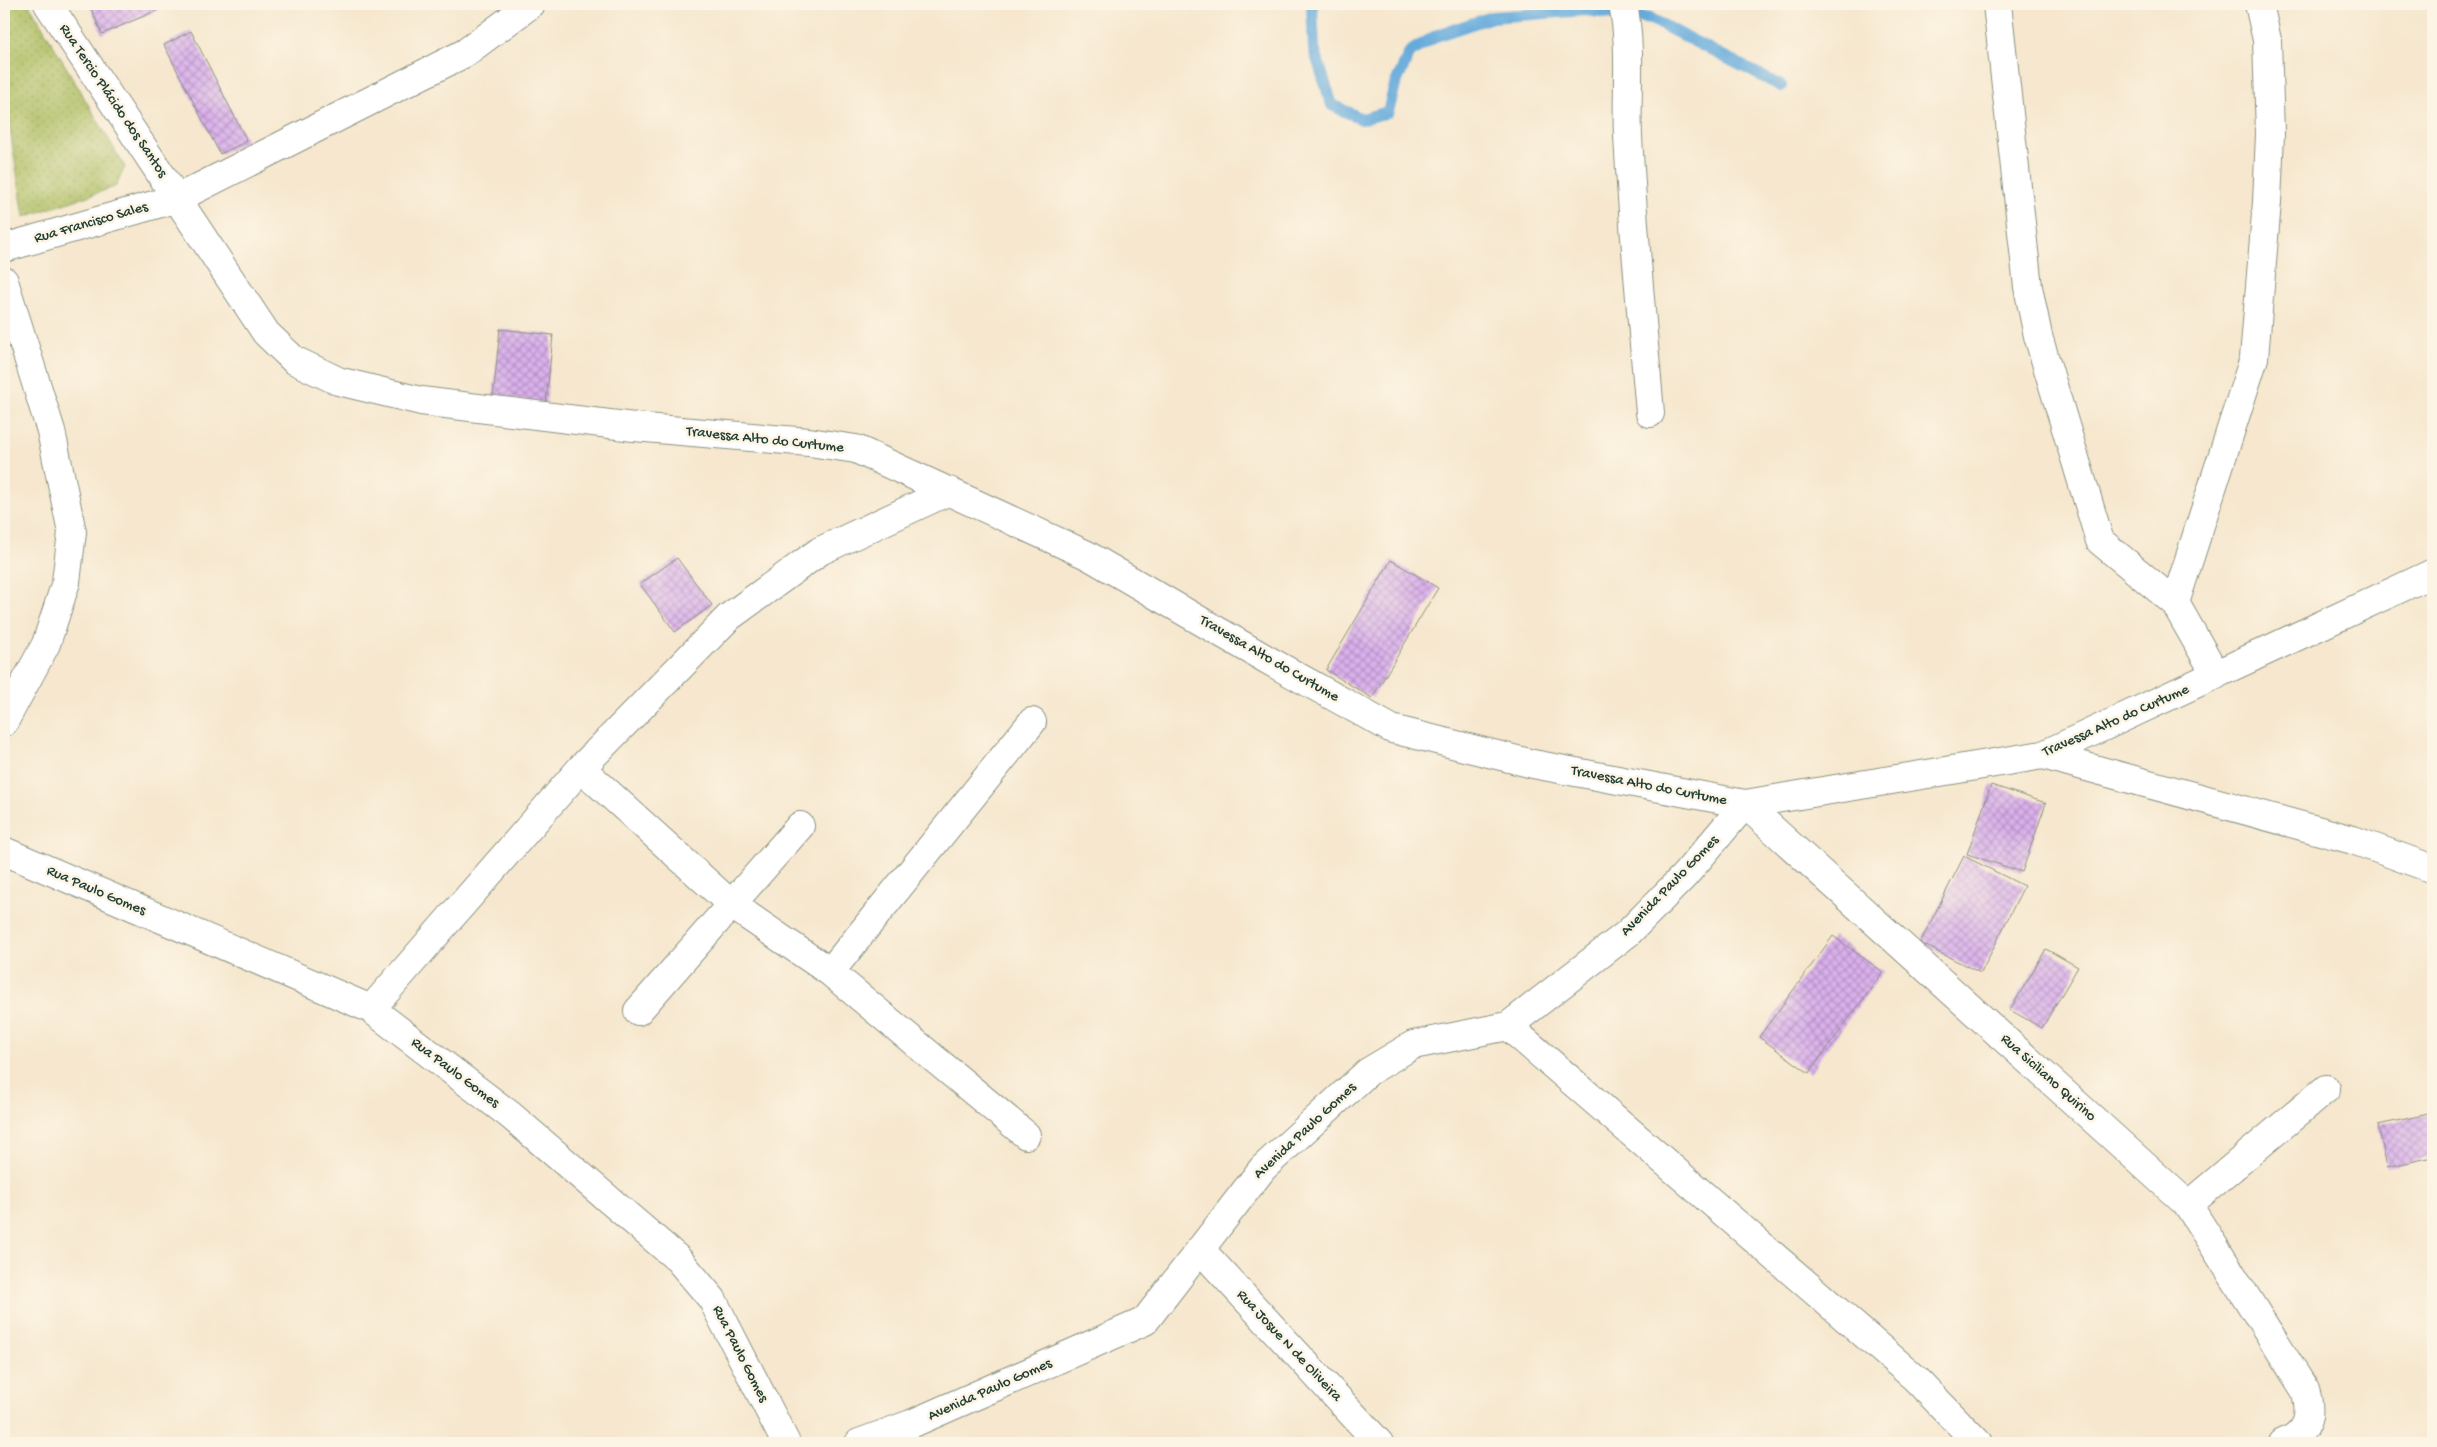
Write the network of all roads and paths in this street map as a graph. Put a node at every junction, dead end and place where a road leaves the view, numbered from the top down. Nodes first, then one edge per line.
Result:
1 (48, 4) edge
2 (531, 4) edge
3 (1623, 4) edge
4 (1997, 4) edge
5 (2258, 4) edge
6 (178, 198) junction
7 (4, 248) edge
8 (4, 281) edge
9 (1650, 412) dead end
10 (949, 491) junction
11 (2433, 573) edge
12 (2176, 603) junction
13 (2216, 675) junction
14 (4, 722) edge
15 (1032, 722) dead end
16 (2044, 755) junction
17 (581, 768) junction
18 (1745, 804) junction
19 (800, 826) dead end
20 (4, 851) edge
21 (2433, 869) edge
22 (732, 905) junction
23 (830, 972) junction
24 (371, 1009) junction
25 (638, 1011) dead end
26 (1508, 1026) junction
27 (2326, 1089) dead end
28 (1026, 1135) dead end
29 (2188, 1205) junction
30 (1200, 1249) junction
31 (915, 1434) edge
32 (786, 1443) edge
33 (859, 1443) edge
34 (1379, 1443) edge
35 (1978, 1443) edge
36 (2283, 1443) edge

1 - 6 street, Rua Tercio Plácido dos Santos
2 - 6 street, Rua Francisco Sales
3 - 9 street
4 - 12 street
5 - 12 street
6 - 7 street, Rua Francisco Sales
6 - 10 street, Travessa Alto do Curtume
8 - 14 street
10 - 17 street
10 - 18 street, Travessa Alto do Curtume
11 - 13 street, Travessa Alto do Curtume
12 - 13 street
13 - 16 street, Travessa Alto do Curtume
15 - 23 street
16 - 18 street, Travessa Alto do Curtume
16 - 21 street
17 - 22 street
17 - 24 street
18 - 26 street, Avenida Paulo Gomes
18 - 29 street, Rua Siciliano Quirino
19 - 22 street
20 - 24 street, Rua Paulo Gomes
22 - 23 street
22 - 25 street
23 - 28 street
24 - 32 street, Rua Paulo Gomes
26 - 30 street, Avenida Paulo Gomes
26 - 35 street
27 - 29 street
29 - 36 street, Rua Siciliano Quirino
30 - 31 street, Avenida Paulo Gomes
30 - 34 street, Rua Josue N de Oliveira
31 - 33 street, Avenida Paulo Gomes

